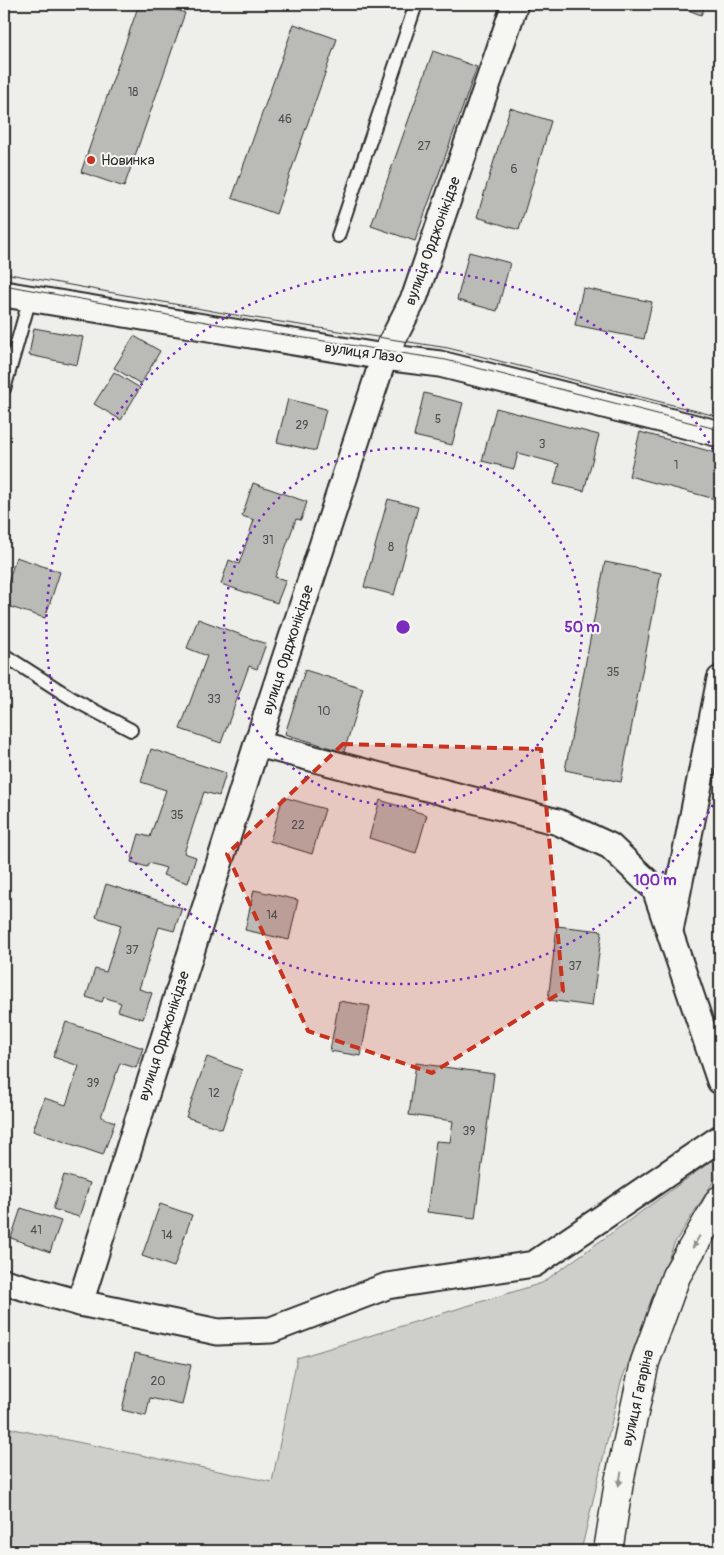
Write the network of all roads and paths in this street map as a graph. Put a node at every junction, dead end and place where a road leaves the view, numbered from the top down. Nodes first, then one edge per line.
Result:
1 (416, 4) edge
2 (515, 4) edge
3 (338, 236) dead end
4 (4, 294) edge
5 (30, 298) junction
6 (384, 357) junction
7 (4, 389) edge
8 (720, 434) edge
9 (4, 654) edge
10 (720, 679) edge
11 (131, 730) dead end
12 (257, 744) junction
13 (670, 934) junction
14 (720, 1081) edge
15 (720, 1138) edge
16 (720, 1200) edge
17 (4, 1282) edge
18 (80, 1303) junction
19 (608, 1551) edge

1 - 3 lane
2 - 6 street, вулиця Орджонікідзе
4 - 5 street, вулиця Лазо
5 - 6 street, вулиця Лазо
5 - 7 lane
6 - 8 street, вулиця Лазо
6 - 12 street, вулиця Орджонікідзе
9 - 11 lane
10 - 13 street
12 - 13 street
12 - 18 street, вулиця Орджонікідзе
13 - 14 street
15 - 18 street
16 -> 19 main road, вулиця Гагаріна
17 - 18 street

